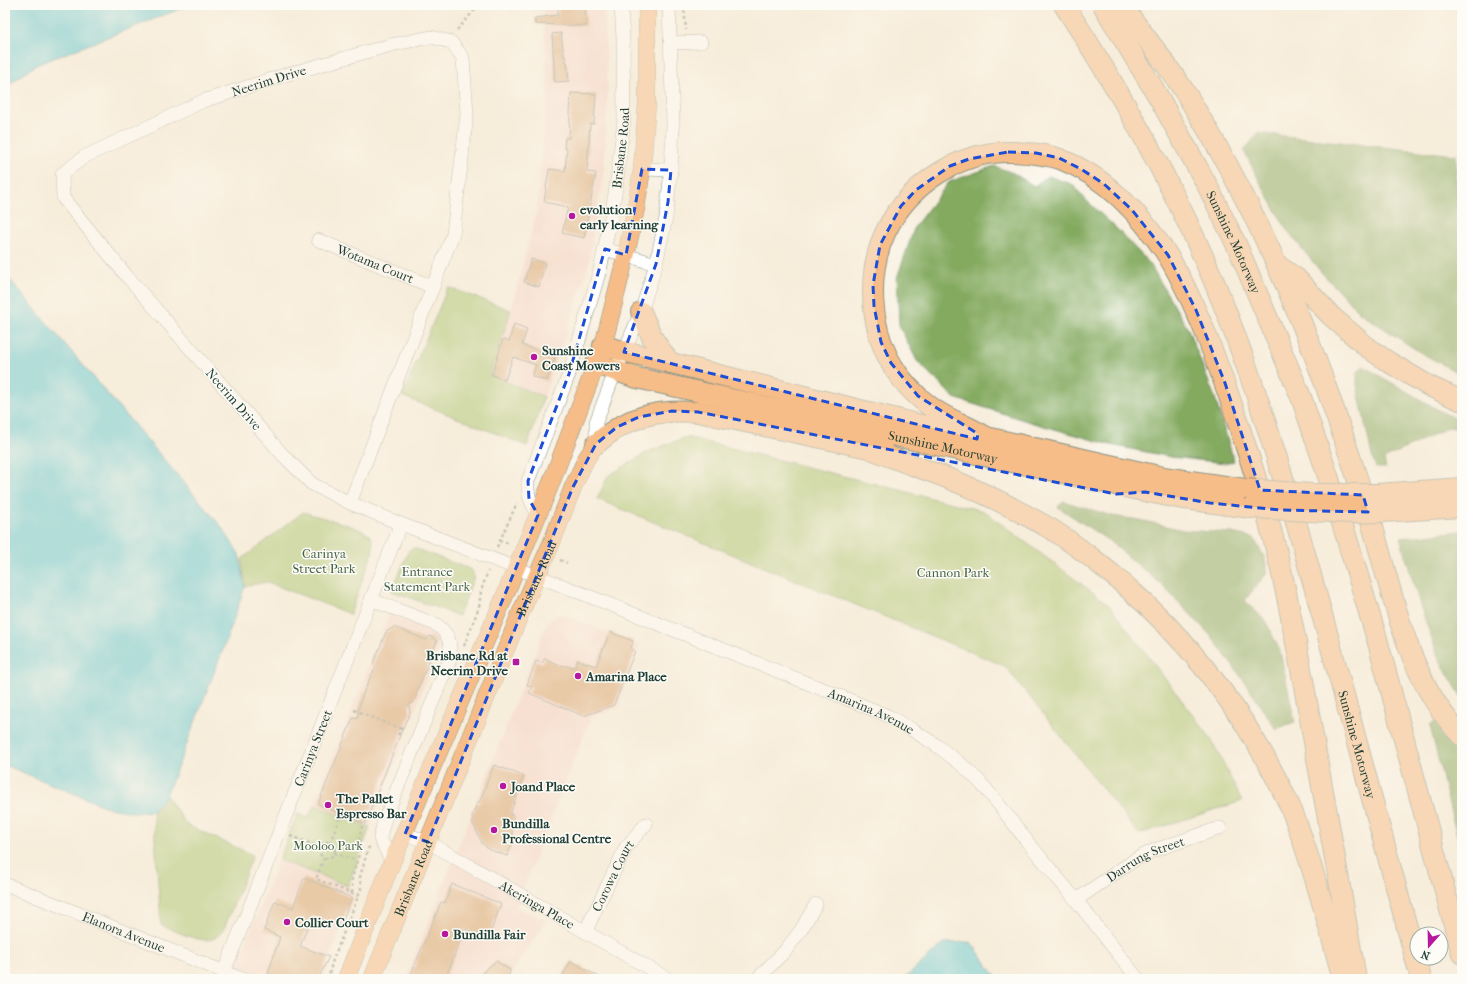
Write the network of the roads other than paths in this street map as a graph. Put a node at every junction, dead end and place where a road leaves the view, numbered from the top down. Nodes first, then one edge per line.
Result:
1 (621, 5) edge
2 (647, 5) edge
3 (669, 5) edge
4 (1064, 5) edge
5 (1103, 5) edge
6 (1121, 5) edge
7 (701, 42) dead end
8 (671, 43) junction
9 (642, 170) junction
10 (671, 170) junction
11 (318, 240) dead end
12 (605, 249) junction
13 (626, 255) junction
14 (656, 264) junction
15 (1277, 265) junction
16 (432, 287) junction
17 (641, 312) junction
18 (624, 352) junction
19 (599, 355) junction
20 (670, 363) junction
21 (616, 371) junction
22 (1462, 401) edge
23 (986, 437) junction
24 (596, 444) junction
25 (869, 448) junction
26 (1462, 488) edge
27 (1145, 492) junction
28 (350, 503) junction
29 (1380, 503) junction
30 (1462, 507) edge
31 (538, 515) junction
32 (401, 524) junction
33 (516, 568) junction
34 (537, 576) junction
35 (372, 600) junction
36 (1462, 736) edge
37 (646, 824) dead end
38 (1220, 828) dead end
39 (405, 834) junction
40 (428, 842) junction
41 (392, 862) junction
42 (5, 884) edge
43 (1076, 900) junction
44 (816, 904) dead end
45 (585, 932) junction
46 (1462, 954) edge
47 (224, 972) junction
48 (242, 979) edge
49 (346, 979) edge
50 (372, 979) edge
51 (668, 979) edge
52 (757, 979) edge
53 (1138, 979) edge
54 (1343, 979) edge
55 (1356, 979) edge
56 (1421, 979) edge

1 - 12 street, Brisbane Road
2 - 9 main road, Brisbane Road
3 - 8 street
4 - 56 highway, Sunshine Motorway
5 - 46 highway, Sunshine Motorway
6 - 15 highway
7 - 8 street
8 - 10 street
9 - 10 street, Brisbane Road
9 - 13 main road, Brisbane Road
10 - 14 street
11 - 16 street, Wotama Court
12 - 13 street
12 - 31 street, Brisbane Road
13 - 14 street
13 - 19 main road, Brisbane Road
14 - 17 street
15 - 22 highway
15 - 36 highway
16 - 28 street
16 - 28 street, Neerim Drive
17 - 18 street
17 - 20 highway
18 - 19 highway, Sunshine Motorway
18 - 20 highway, Sunshine Motorway
18 - 21 street
19 - 21 highway, Sunshine Motorway
19 - 31 main road, Brisbane Road
20 - 23 highway, Sunshine Motorway
21 - 24 street
21 - 27 highway, Sunshine Motorway
23 - 29 highway, Sunshine Motorway, bridge
23 - 55 highway
24 - 25 highway
24 - 34 main road, Brisbane Road
25 - 27 highway
25 - 54 highway
26 - 29 highway, Sunshine Motorway
27 - 29 highway, Sunshine Motorway, bridge
28 - 32 street, Neerim Drive
29 - 30 highway, Sunshine Motorway
31 - 33 main road, Brisbane Road
32 - 33 street, Neerim Drive
32 - 35 street, Carinya Street
33 - 34 street, Amarina Avenue
33 - 39 main road, Brisbane Road
34 - 40 main road, Brisbane Road
34 - 43 street, Amarina Avenue
35 - 41 street, Brisbane Road
35 - 47 street, Carinya Street
37 - 45 street, Corowa Court
38 - 43 street, Darrung Street
39 - 40 street, Akeringa Place
39 - 41 main road, Brisbane Road
40 - 45 street, Akeringa Place
40 - 50 main road, Brisbane Road
41 - 49 main road, Brisbane Road
42 - 47 street, Elanora Avenue
43 - 53 street, Amarina Avenue
44 - 52 street
45 - 51 street, Akeringa Place
47 - 48 street, Elanora Avenue

